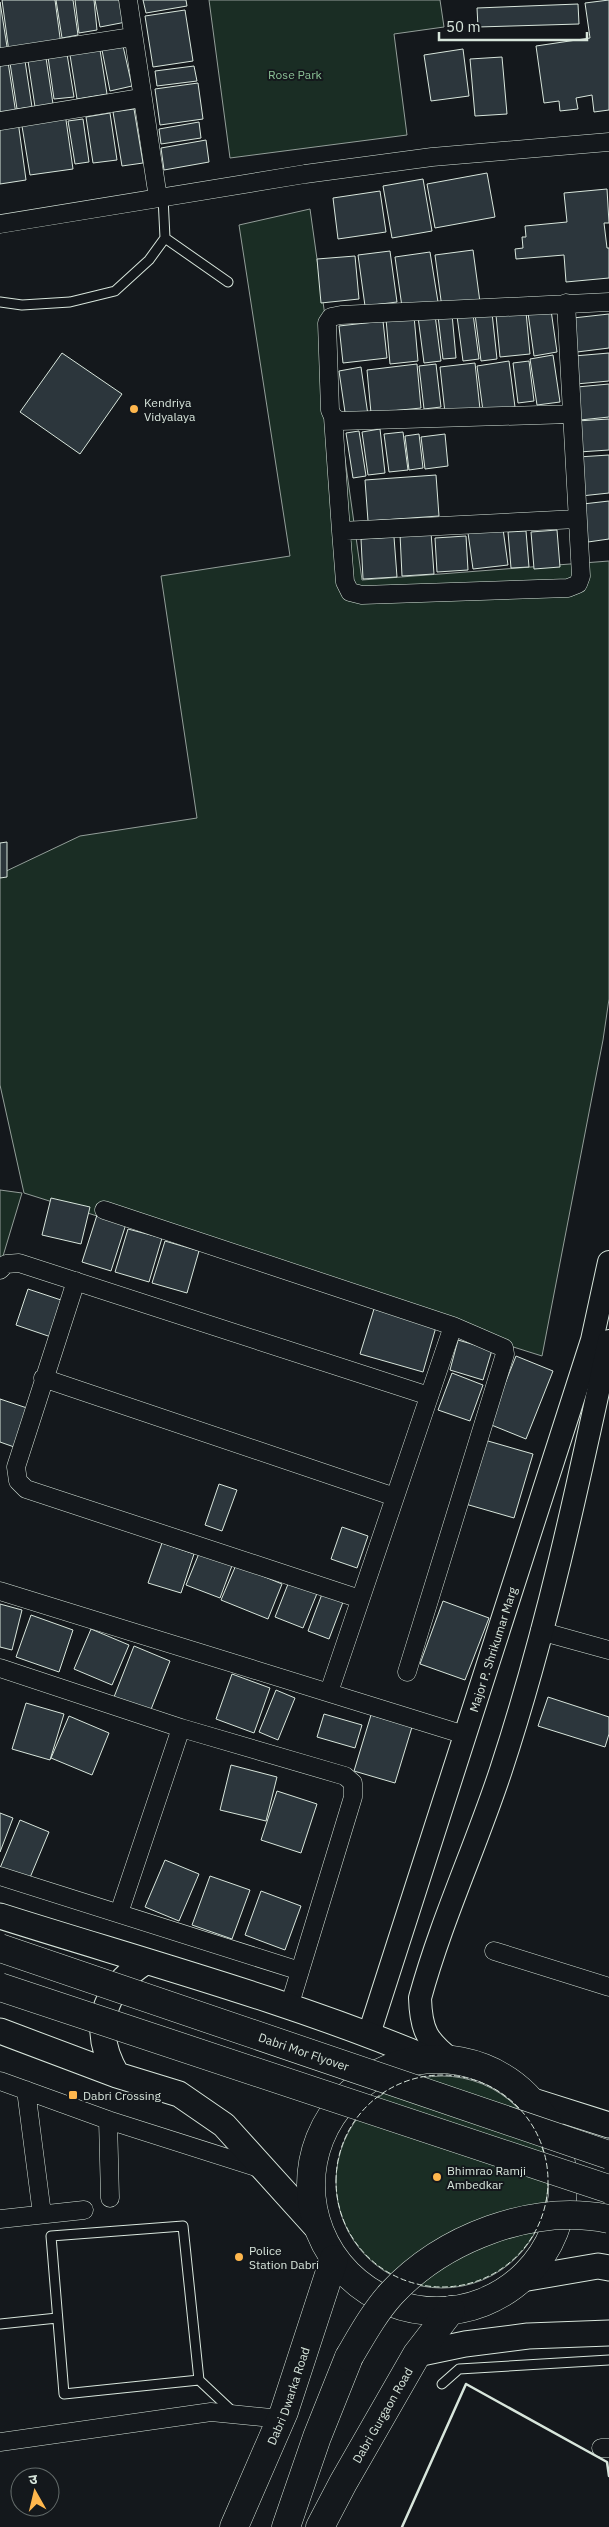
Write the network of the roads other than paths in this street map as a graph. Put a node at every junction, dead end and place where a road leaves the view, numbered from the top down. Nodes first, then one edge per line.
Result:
1 (128, 0) edge
2 (132, 37) junction
3 (0, 56) edge
4 (142, 98) junction
5 (0, 121) edge
6 (609, 142) edge
7 (160, 197) junction
8 (0, 224) edge
9 (165, 238) junction
10 (228, 282) dead end
11 (0, 302) edge
12 (609, 302) edge
13 (566, 303) junction
14 (571, 414) junction
15 (333, 417) junction
16 (577, 519) junction
17 (341, 531) junction
18 (104, 1210) dead end
19 (609, 1262) edge
20 (0, 1270) edge
21 (76, 1281) junction
22 (453, 1326) junction
23 (609, 1341) edge
24 (43, 1378) junction
25 (429, 1396) junction
26 (395, 1497) junction
27 (0, 1591) edge
28 (360, 1599) junction
29 (540, 1631) junction
30 (609, 1650) edge
31 (0, 1668) edge
32 (407, 1672) dead end
33 (329, 1692) junction
34 (181, 1728) junction
35 (465, 1735) junction
36 (0, 1876) edge
37 (119, 1914) junction
38 (0, 1916) edge
39 (0, 1948) edge
40 (494, 1951) dead end
41 (145, 1962) junction
42 (300, 1971) junction
43 (0, 1987) edge
44 (609, 1987) edge
45 (289, 2007) junction
46 (0, 2031) edge
47 (369, 2034) junction
48 (441, 2060) junction
49 (117, 2076) junction
50 (0, 2081) edge
51 (26, 2090) junction
52 (530, 2100) junction
53 (108, 2120) junction
54 (609, 2125) edge
55 (609, 2155) edge
56 (262, 2169) junction
57 (609, 2189) edge
58 (110, 2198) dead end
59 (84, 2210) dead end
60 (42, 2214) junction
61 (0, 2218) edge
62 (609, 2219) edge
63 (318, 2229) junction
64 (334, 2260) junction
65 (609, 2268) edge
66 (522, 2279) junction
67 (452, 2310) junction
68 (57, 2318) junction
69 (0, 2324) edge
70 (609, 2333) edge
71 (417, 2354) junction
72 (609, 2360) edge
73 (199, 2380) junction
74 (442, 2384) dead end
75 (234, 2413) junction
76 (281, 2419) junction
77 (0, 2442) edge
78 (234, 2527) edge
79 (286, 2527) edge
80 (320, 2527) edge

1 - 2 street
2 - 3 street
2 - 4 street
4 - 5 street
4 - 7 street
6 - 7 street
7 - 8 street
7 - 9 lane
9 - 10 lane
9 - 11 lane
12 - 13 street
13 - 14 street
13 - 15 street
14 - 15 street
14 - 16 street
15 - 17 street
16 - 17 street
16 - 17 street
18 - 22 street
19 - 35 street, Major P. Shrikumar Marg
20 - 21 street
21 - 24 street
21 - 25 street
22 - 25 street
22 - 32 street
23 - 29 street
24 - 26 street
24 - 28 street
25 - 26 street
26 - 28 street
27 - 33 street
28 - 33 street
29 - 30 street
29 - 48 street
31 - 34 street
33 - 35 street
34 - 37 street
34 - 42 street
35 - 47 street, Major P. Shrikumar Marg
36 - 37 street
37 - 42 street
38 - 41 main road
39 - 55 main road, Dabri Mor Flyover, bridge
40 - 44 street
41 - 45 main road
41 - 49 main road
42 - 45 street
43 - 57 main road, bridge
45 - 47 main road
46 - 49 main road
47 - 48 main road
48 - 52 main road
48 - 63 main road
49 - 56 main road
50 - 51 street
51 - 53 street
51 - 60 street
52 - 54 main road
52 - 66 main road
53 - 56 street
53 - 58 street
56 - 63 main road
59 - 60 street
60 - 61 street
62 - 79 main road, bridge
63 - 64 main road
64 - 67 main road
64 - 76 main road, Dabri Dwarka Road
65 - 66 main road
66 - 67 main road
67 - 71 main road, Dabri Gurgaon Road
68 - 69 lane
68 - 73 lane
68 - 73 lane
70 - 71 main road
71 - 80 main road, Dabri Gurgaon Road
72 - 74 lane
73 - 75 lane
75 - 76 street
75 - 77 street
76 - 78 main road, Dabri Dwarka Road

